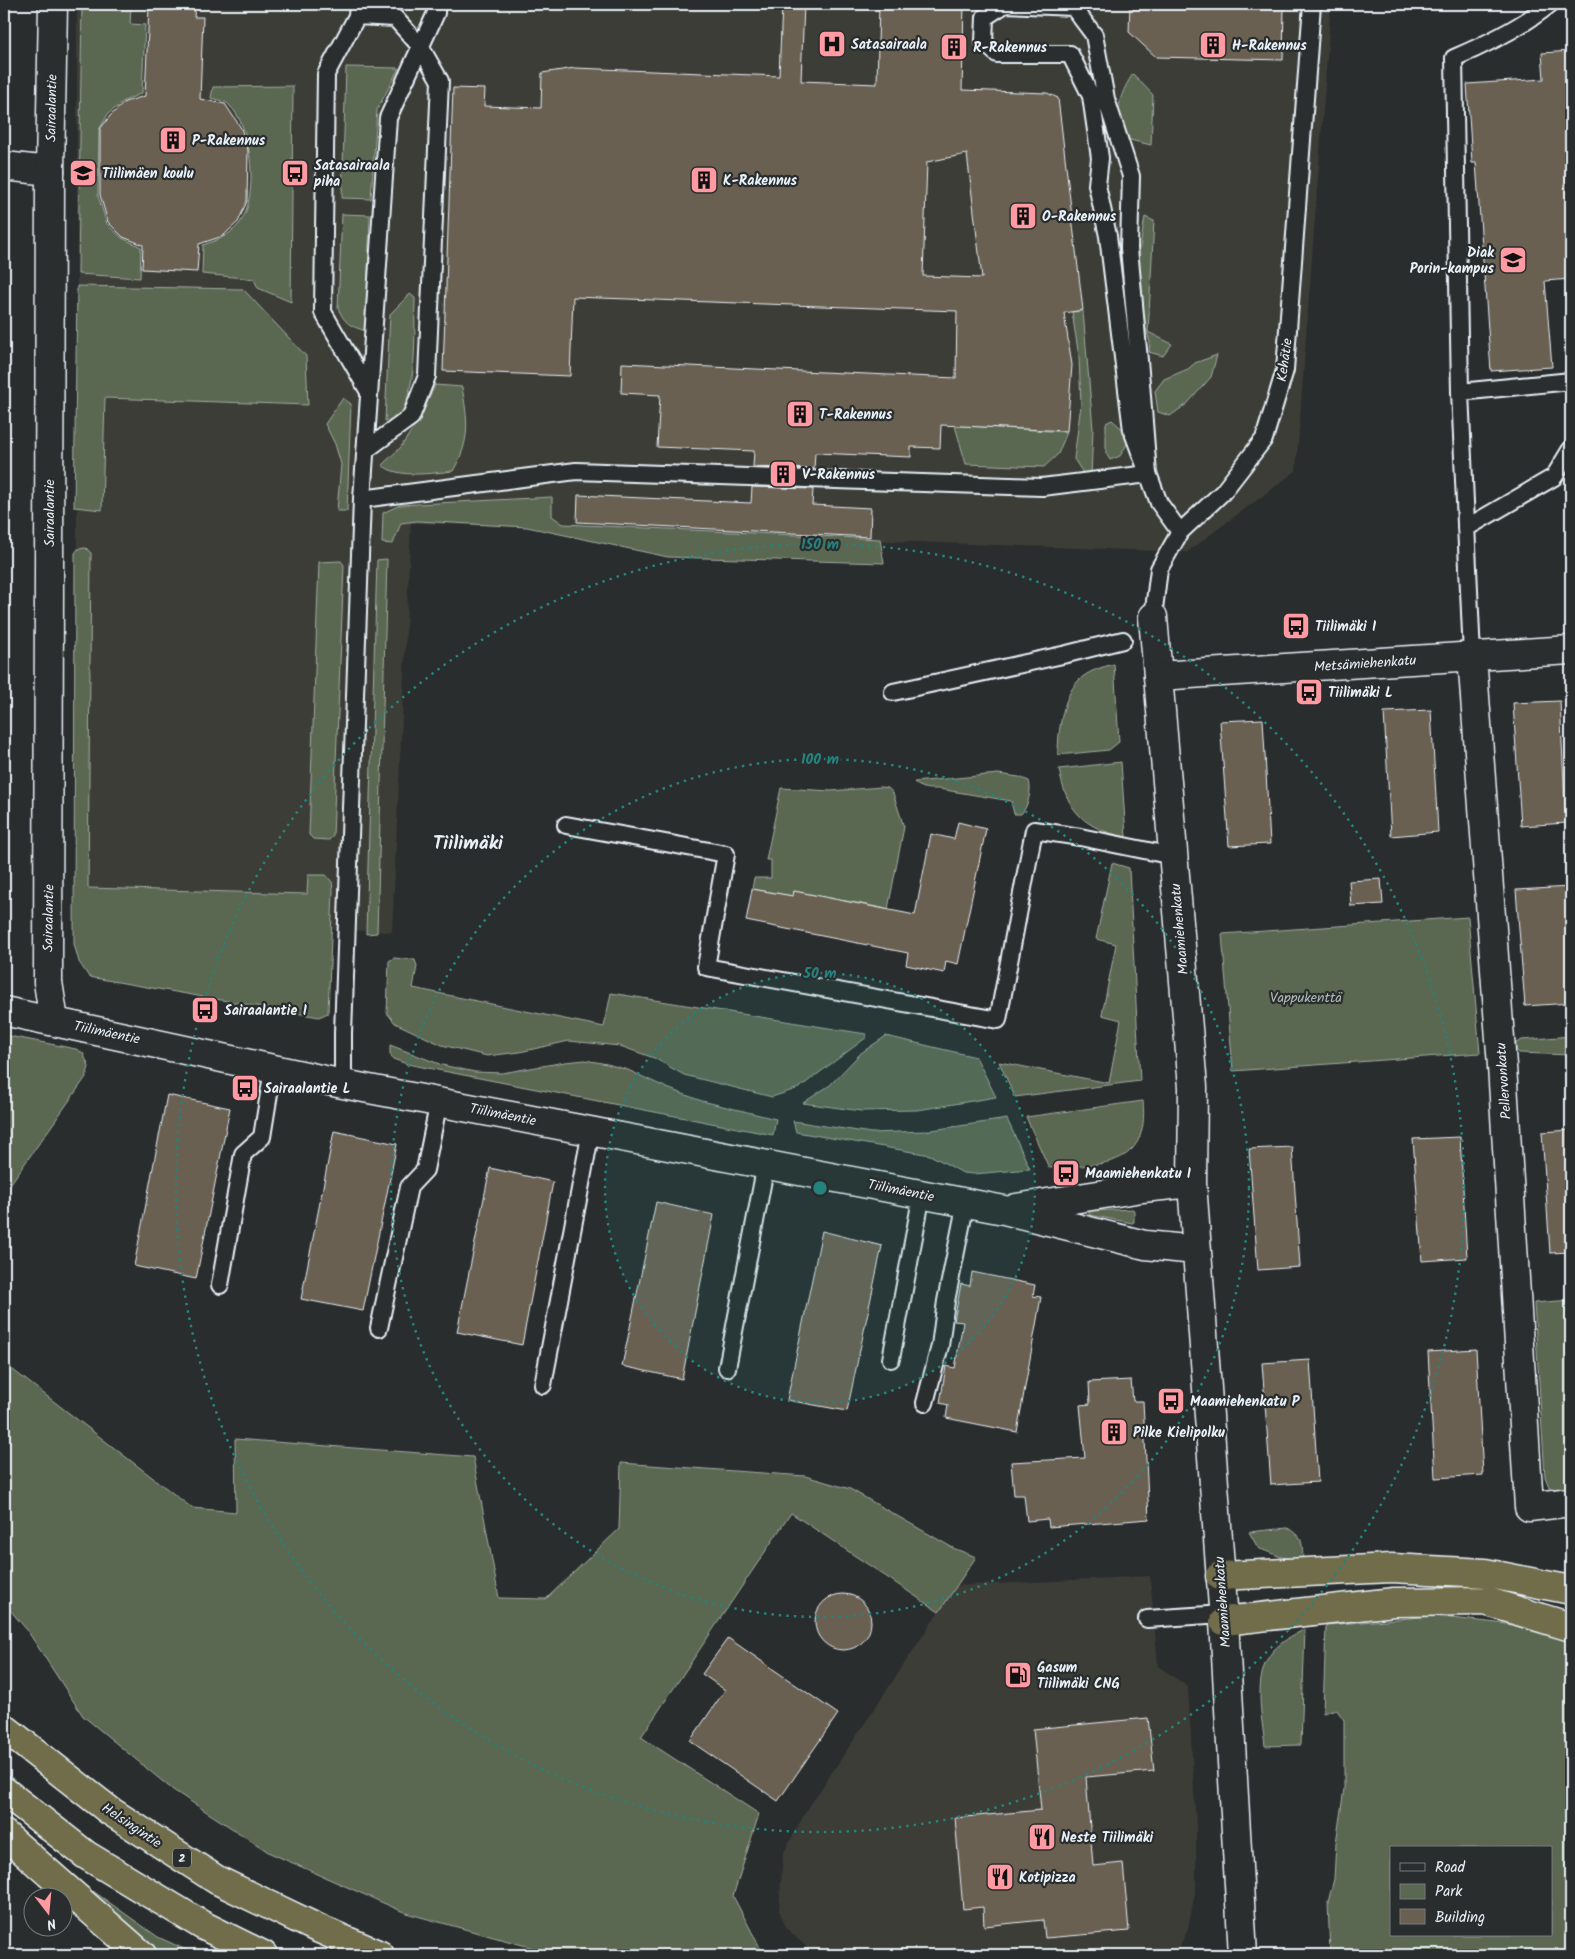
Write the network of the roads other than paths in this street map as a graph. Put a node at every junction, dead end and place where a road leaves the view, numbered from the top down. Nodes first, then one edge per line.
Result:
1 (53, 4) edge
2 (436, 4) edge
3 (1312, 4) edge
4 (1550, 4) edge
5 (357, 10) edge
6 (420, 46) junction
7 (1124, 154) junction
8 (1100, 158) junction
9 (4, 166) edge
10 (50, 171) junction
11 (1571, 381) edge
12 (369, 392) junction
13 (1460, 392) junction
14 (1571, 449) edge
15 (366, 450) junction
16 (1148, 474) junction
17 (362, 499) junction
18 (1466, 528) junction
19 (1180, 532) junction
20 (1153, 617) joint
21 (1123, 640) dead end
22 (1571, 650) edge
23 (1472, 656) junction
24 (1158, 676) junction
25 (893, 692) dead end
26 (566, 825) dead end
27 (1173, 856) junction
28 (4, 1011) edge
29 (54, 1021) junction
30 (273, 1069) junction
31 (343, 1084) junction
32 (439, 1101) junction
33 (591, 1131) junction
34 (766, 1164) junction
35 (1192, 1183) junction
36 (922, 1194) junction
37 (966, 1202) junction
38 (1004, 1210) junction
39 (1196, 1250) junction
40 (220, 1284) dead end
41 (379, 1328) dead end
42 (891, 1359) dead end
43 (727, 1368) dead end
44 (543, 1385) dead end
45 (925, 1403) dead end
46 (1571, 1502) edge
47 (1220, 1576) junction
48 (1571, 1590) edge
49 (1223, 1618) junction
50 (1146, 1619) dead end
51 (1571, 1627) edge
52 (4, 1728) edge
53 (4, 1791) edge
54 (4, 1834) edge
55 (142, 1955) edge
56 (263, 1955) edge
57 (380, 1955) edge
58 (1242, 1955) edge

1 - 10 street, Sairaalantie
2 - 6 lane
3 - 19 lane, Kehätie
4 - 13 lane
5 - 6 lane
5 - 12 lane
6 - 12 lane
6 - 15 lane
7 - 8 lane
7 - 8 lane
7 - 16 lane
8 - 16 lane
9 - 10 street
10 - 29 street, Sairaalantie
11 - 13 lane
12 - 15 lane
13 - 18 lane
14 - 18 lane
15 - 17 lane
16 - 17 lane
16 - 19 lane
17 - 31 lane
18 - 23 lane
19 - 20 lane, Kehätie
20 - 24 street, Kehätie
21 - 25 lane
22 - 23 street, Metsämiehenkatu
23 - 24 street, Metsämiehenkatu
23 - 46 street, Pellervonkatu
24 - 27 street, Maamiehenkatu
26 - 27 lane
27 - 35 street, Maamiehenkatu
28 - 29 street, Tiilimäentie
29 - 30 street, Tiilimäentie
30 - 31 street, Tiilimäentie
30 - 40 lane
31 - 32 street, Tiilimäentie
32 - 33 street, Tiilimäentie
32 - 41 lane
33 - 34 street, Tiilimäentie
33 - 44 lane
34 - 36 street, Tiilimäentie
34 - 43 lane
35 - 38 street, Tiilimäentie
35 - 39 street, Maamiehenkatu
36 - 37 street, Tiilimäentie
36 - 42 lane
37 - 38 street, Tiilimäentie
37 - 45 lane
38 - 39 street, Tiilimäentie
39 - 47 street, Maamiehenkatu
47 - 48 highway
47 - 49 street, Maamiehenkatu
49 - 50 lane
49 - 51 highway
49 - 58 street, Maamiehenkatu
52 - 57 highway, Helsingintie / 2
53 - 56 highway
54 - 55 highway

